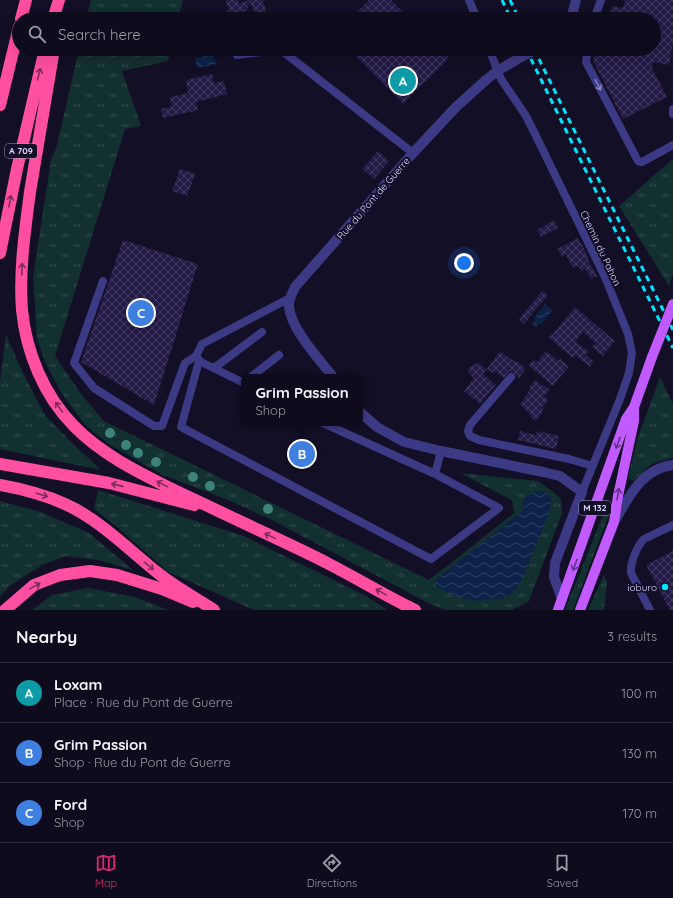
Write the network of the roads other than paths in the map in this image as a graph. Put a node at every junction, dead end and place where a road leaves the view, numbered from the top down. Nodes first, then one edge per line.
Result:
1 (26, 0) edge
2 (60, 0) edge
3 (469, 0) edge
4 (576, 0) edge
5 (601, 0) edge
6 (23, 12) edge
7 (56, 12) edge
8 (59, 12) edge
9 (474, 12) edge
10 (573, 12) edge
11 (597, 12) edge
12 (12, 56) edge
13 (43, 56) edge
14 (53, 56) edge
15 (289, 56) edge
16 (491, 56) edge
17 (523, 56) edge
18 (587, 56) edge
19 (497, 71) junction
20 (0, 105) edge
21 (673, 109) edge
22 (673, 114) edge
23 (673, 145) edge
24 (413, 153) junction
25 (0, 253) edge
26 (102, 281) dead end
27 (290, 298) junction
28 (673, 304) edge
29 (262, 332) dead end
30 (279, 355) dead end
31 (198, 358) junction
32 (214, 368) junction
33 (255, 374) edge
34 (331, 374) edge
35 (511, 377) dead end
36 (241, 382) edge
37 (634, 408) junction
38 (363, 414) edge
39 (330, 426) edge
40 (441, 451) junction
41 (3, 465) edge
42 (673, 465) edge
43 (593, 466) junction
44 (435, 474) junction
45 (2, 485) edge
46 (582, 492) junction
47 (222, 513) junction
48 (614, 522) junction
49 (673, 525) edge
50 (562, 599) junction
51 (5, 610) edge
52 (213, 610) edge
53 (415, 610) edge
54 (558, 610) edge
55 (580, 610) edge
56 (650, 610) edge

1 - 6 highway
2 - 7 highway
2 - 8 highway
3 - 9 lane
4 - 10 street
5 - 11 lane
12 - 20 highway
25 -> 13 highway, A 709
47 -> 14 highway
15 - 24 lane
16 - 19 lane, Chemin du Pahon
17 - 19 street, Rue du Pont de Guerre, bridge
18 -> 23 lane
19 - 24 street, Rue du Pont de Guerre
19 - 43 lane, Chemin du Pahon
21 - 22 lane
24 - 27 street, Rue du Pont de Guerre
26 - 31 lane
27 - 31 lane
27 - 34 street
28 - 37 main road, M 132, bridge
29 - 32 lane
30 - 33 lane
31 - 32 lane
31 - 44 lane
32 - 36 lane
35 - 43 lane
48 -> 37 main road, M 132
37 -> 50 main road, M 132
38 - 40 street
39 - 44 lane
40 - 44 lane
40 - 46 street
47 -> 41 highway
42 - 48 street
43 - 46 lane, Chemin du Pahon
45 -> 52 highway
46 - 50 street
53 -> 47 highway
48 - 55 main road, M 132
49 - 56 lane
50 - 54 main road, M 132
51 -> 52 highway

